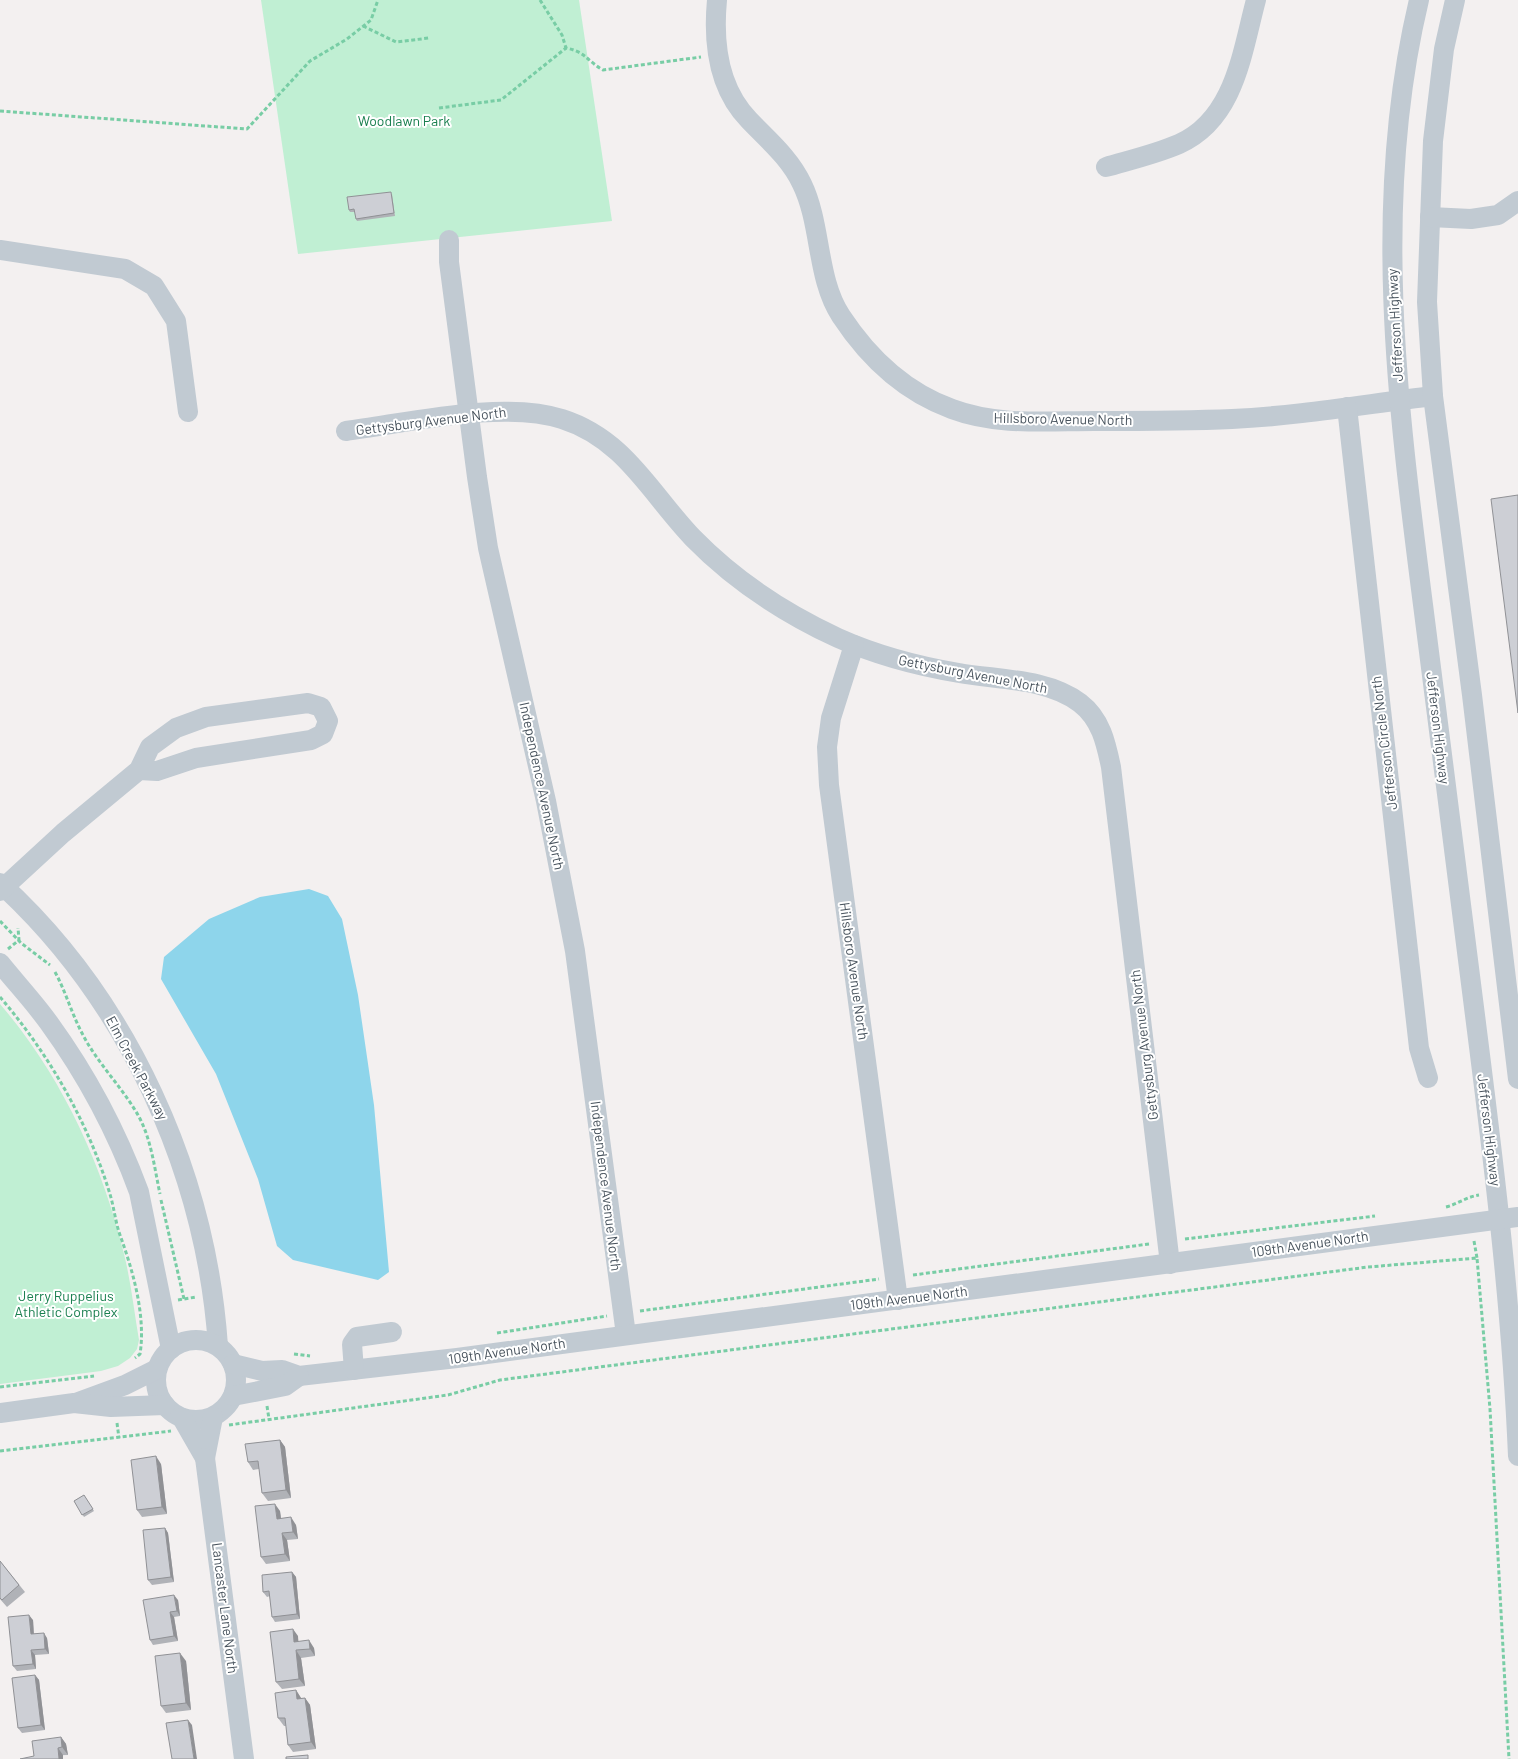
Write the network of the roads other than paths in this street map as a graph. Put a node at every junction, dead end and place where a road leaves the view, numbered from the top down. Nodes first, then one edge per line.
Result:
1 (717, 0) edge
2 (1256, 0) edge
3 (1418, 0) edge
4 (1456, 0) edge
5 (1106, 167) dead end
6 (1518, 201) edge
7 (1430, 217) junction
8 (449, 240) dead end
9 (0, 250) edge
10 (1433, 396) junction
11 (1399, 400) junction
12 (1347, 407) junction
13 (188, 412) dead end
14 (469, 414) junction
15 (346, 431) dead end
16 (854, 645) junction
17 (139, 770) junction
18 (1, 887) edge
19 (0, 963) edge
20 (1428, 1078) dead end
21 (1518, 1079) edge
22 (1509, 1218) edge
23 (1170, 1264) junction
24 (898, 1300) junction
25 (392, 1332) dead end
26 (626, 1335) junction
27 (218, 1346) junction
28 (171, 1349) junction
29 (233, 1364) junction
30 (158, 1369) junction
31 (354, 1370) junction
32 (299, 1376) junction
33 (233, 1396) junction
34 (74, 1403) junction
35 (165, 1405) junction
36 (0, 1413) edge
37 (218, 1421) junction
38 (177, 1424) junction
39 (1518, 1456) edge
40 (206, 1458) junction
41 (244, 1759) edge

1 - 12 street, Hillsboro Avenue North
2 - 5 street
3 - 11 street, Jefferson Highway
4 - 7 street
6 - 7 street
7 - 10 street
8 - 14 street, Independence Avenue North
9 - 13 street
10 - 11 street, Hillsboro Avenue North
10 - 21 street
11 - 12 street, Hillsboro Avenue North
11 - 22 street, Jefferson Highway
12 - 20 street, Jefferson Circle North
14 - 15 street, Gettysburg Avenue North
14 - 16 street, Gettysburg Avenue North
14 - 26 street, Independence Avenue North
16 - 23 street, Gettysburg Avenue North
16 - 24 street, Hillsboro Avenue North
17 - 17 street
17 - 18 street
18 - 27 street, Elm Creek Parkway
19 - 28 street
22 - 23 street, 109th Avenue North
22 - 39 street, Jefferson Highway
23 - 24 street, 109th Avenue North
24 - 26 street, 109th Avenue North
25 - 31 street
26 - 31 street, 109th Avenue North
27 - 28 street
27 - 29 street
28 - 30 street
29 - 32 street, 109th Avenue North
29 - 33 street
30 - 34 street
30 - 35 street
31 - 32 street, 109th Avenue North
32 - 33 street, 109th Avenue North
33 - 37 street
34 - 35 street
34 - 36 street
35 - 38 street
37 - 38 street
37 - 40 street, Lancaster Lane North
38 - 40 street, Lancaster Lane North
40 - 41 street, Lancaster Lane North

